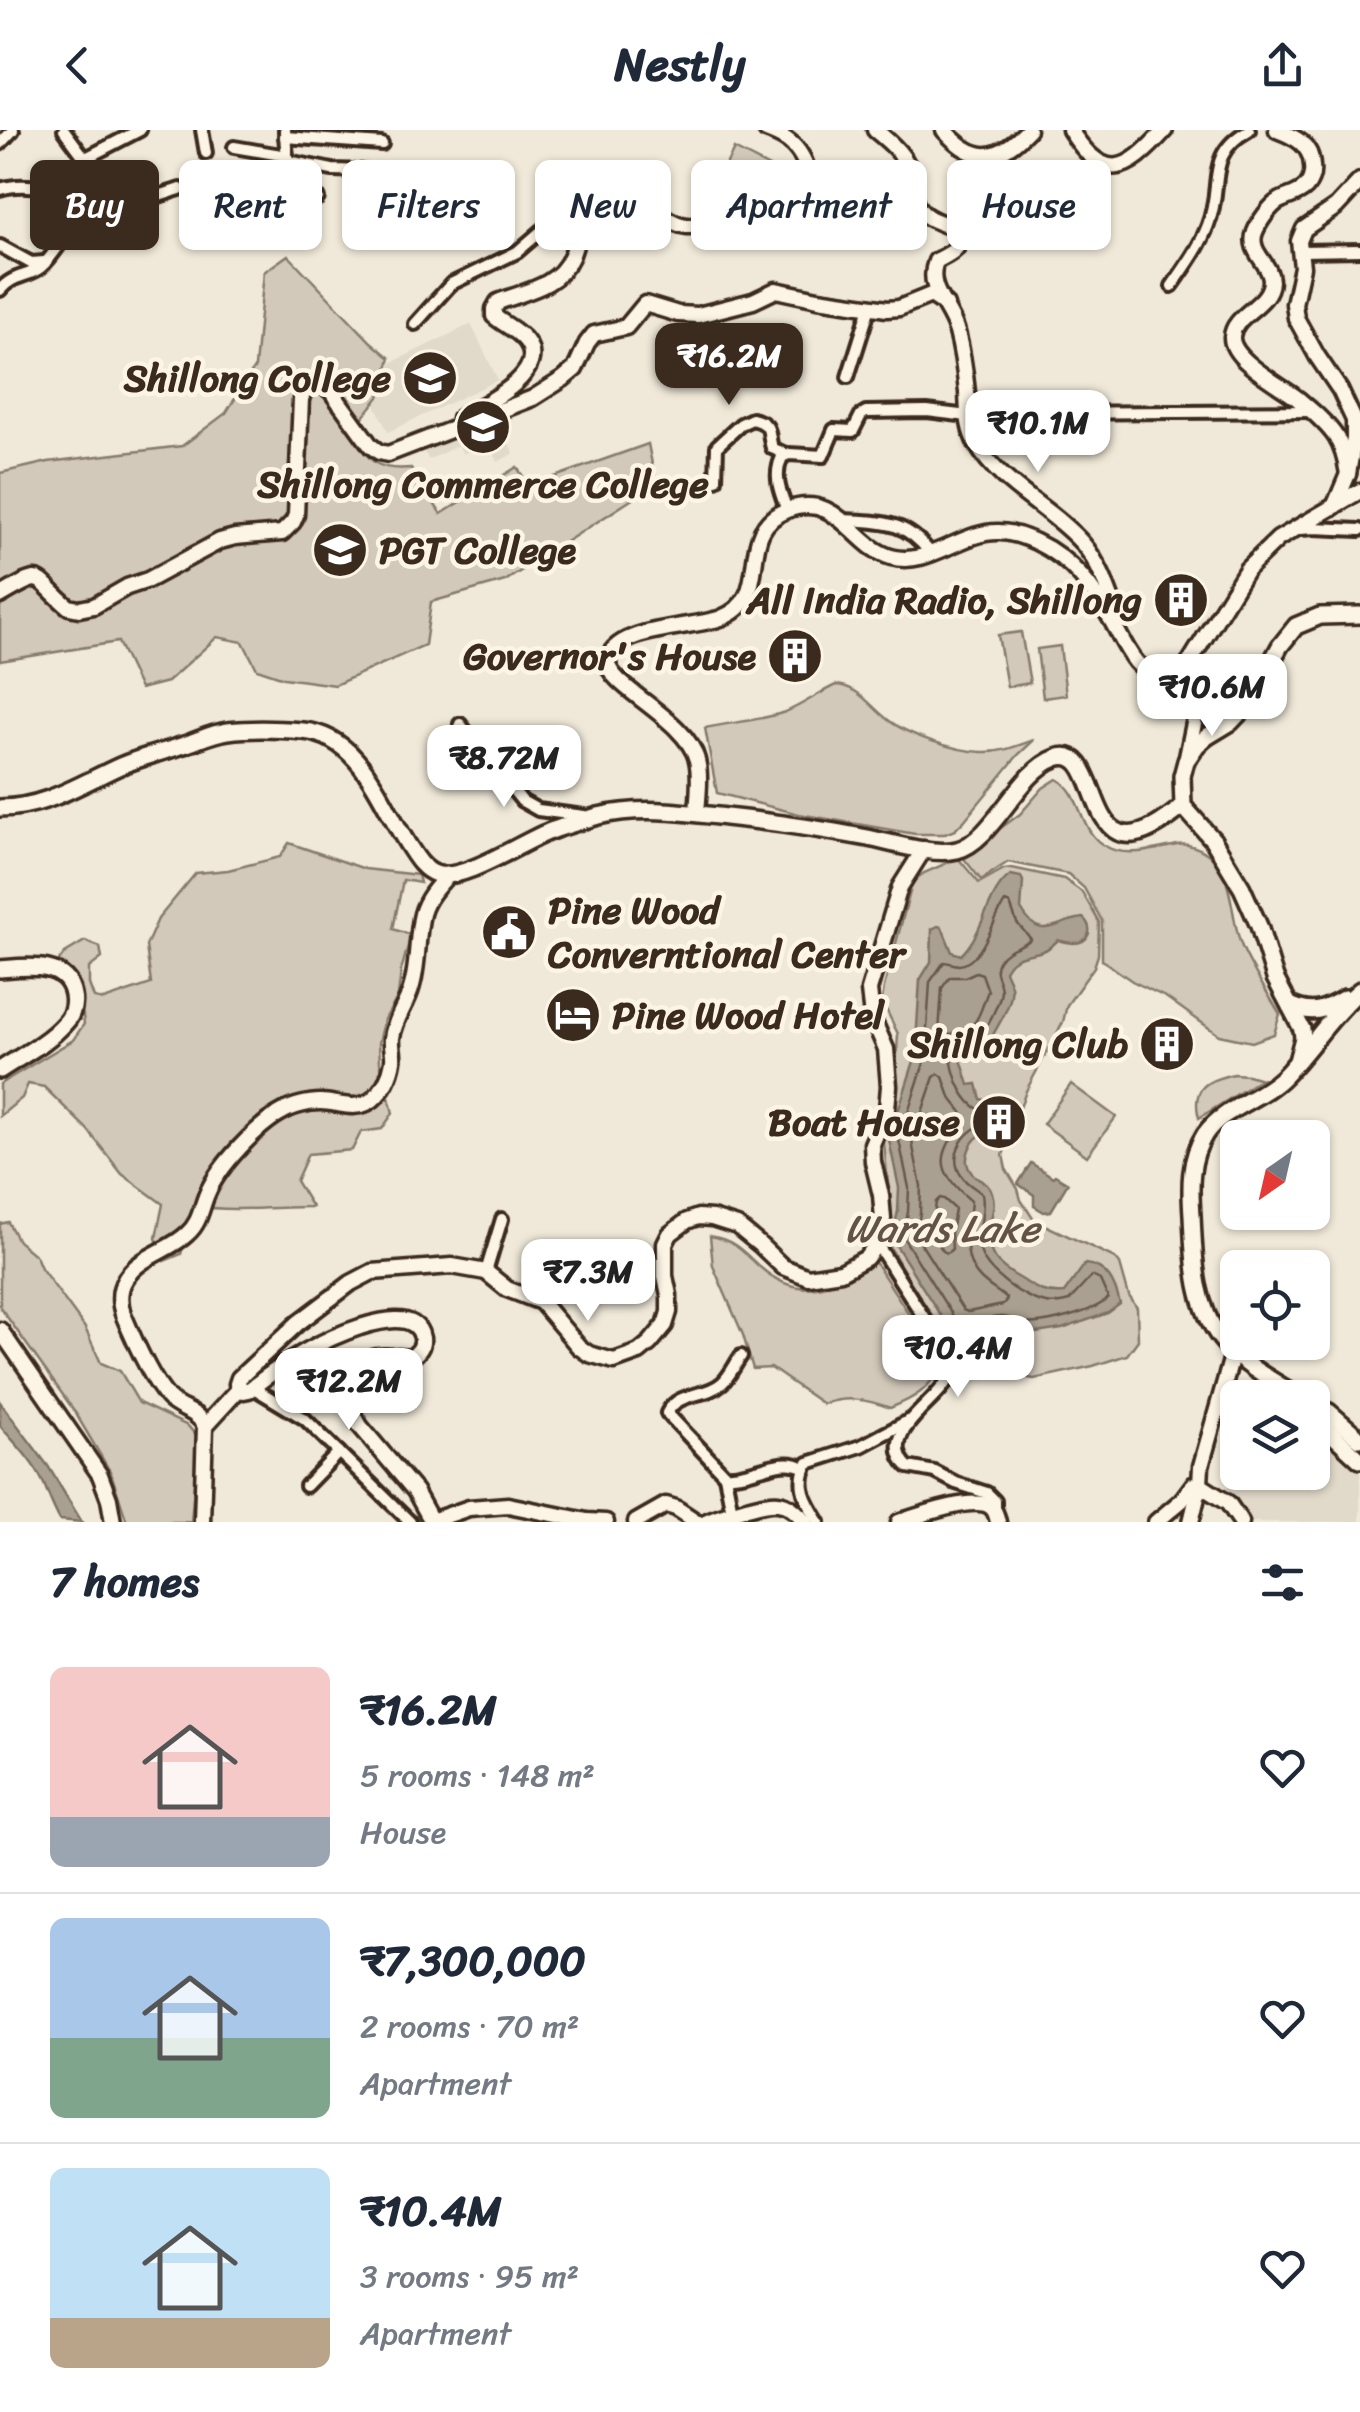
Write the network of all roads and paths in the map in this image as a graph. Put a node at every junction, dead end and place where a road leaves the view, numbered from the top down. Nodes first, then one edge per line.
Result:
1 (13, 130) edge
2 (64, 130) edge
3 (140, 130) edge
4 (202, 130) edge
5 (766, 130) edge
6 (875, 130) edge
7 (944, 130) edge
8 (1028, 130) edge
9 (1070, 130) edge
10 (1165, 130) edge
11 (1249, 130) edge
12 (1277, 130) edge
13 (285, 134) edge
14 (0, 144) edge
15 (382, 144) dead end
16 (234, 147) dead end
17 (206, 154) dead end
18 (86, 158) joint
19 (288, 158) junction
20 (342, 170) edge
21 (1360, 180) edge
22 (30, 187) edge
23 (0, 190) edge
24 (671, 221) edge
25 (535, 236) edge
26 (0, 246) edge
27 (55, 250) edge
28 (574, 250) edge
29 (1360, 250) edge
30 (1300, 251) junction
31 (46, 262) junction
32 (1172, 286) dead end
33 (0, 290) edge
34 (870, 306) junction
35 (946, 306) junction
36 (415, 324) dead end
37 (848, 377) dead end
38 (1312, 412) junction
39 (1036, 413) dead end
40 (968, 416) junction
41 (430, 438) junction
42 (785, 454) junction
43 (1348, 474) junction
44 (716, 480) dead end
45 (1360, 491) edge
46 (1334, 508) junction
47 (787, 510) junction
48 (843, 520) junction
49 (1360, 530) edge
50 (1278, 539) junction
51 (930, 553) junction
52 (0, 596) edge
53 (1360, 615) edge
54 (1128, 650) junction
55 (1178, 691) junction
56 (1198, 704) junction
57 (1244, 708) junction
58 (460, 724) dead end
59 (1185, 766) junction
60 (1183, 806) junction
61 (0, 808) edge
62 (697, 813) junction
63 (594, 818) junction
64 (924, 849) junction
65 (447, 876) junction
66 (0, 968) edge
67 (1359, 991) edge
68 (1290, 1005) junction
69 (1297, 1061) junction
70 (0, 1070) edge
71 (502, 1219) dead end
72 (877, 1244) junction
73 (486, 1272) junction
74 (0, 1330) edge
75 (1220, 1338) edge
76 (741, 1356) dead end
77 (1232, 1360) edge
78 (1244, 1360) edge
79 (1274, 1380) edge
80 (246, 1388) junction
81 (1330, 1413) edge
82 (912, 1419) junction
83 (205, 1426) junction
84 (1330, 1432) edge
85 (1360, 1439) edge
86 (339, 1452) junction
87 (1360, 1460) edge
88 (804, 1468) junction
89 (725, 1476) junction
90 (1200, 1484) junction
91 (306, 1486) dead end
92 (732, 1512) junction
93 (536, 1517) edge
94 (997, 1517) edge
95 (113, 1522) edge
96 (202, 1522) edge
97 (410, 1522) edge
98 (432, 1522) edge
99 (606, 1522) edge
100 (636, 1522) edge
101 (696, 1522) edge
102 (705, 1522) edge
103 (806, 1522) edge
104 (819, 1522) edge
105 (899, 1522) edge
106 (1156, 1522) edge
107 (1190, 1522) edge
108 (1241, 1522) edge

1 - 14 street
2 - 18 street
3 - 18 street
4 - 17 street
5 - 24 street
6 - 35 street
7 - 8 street
9 - 10 street
11 - 32 street
12 - 38 street
13 - 15 street
13 - 19 street
16 - 19 street
19 - 20 street
21 - 30 street
22 - 23 street
25 - 36 street
26 - 31 street
27 - 31 street
28 - 41 street
29 - 30 street
30 - 43 street
31 - 33 street
34 - 35 street
34 - 37 street
34 - 41 street
35 - 40 street
38 - 39 street
38 - 43 street
40 - 42 street
40 - 54 street
41 - 52 street
42 - 44 street
42 - 47 street
43 - 46 street
45 - 46 street
46 - 50 street
47 - 48 street
47 - 62 street
48 - 51 street
48 - 51 street
49 - 50 street
50 - 55 street
51 - 54 street
53 - 57 main road
54 - 55 street
55 - 56 street
56 - 57 street
56 - 59 street
57 - 59 main road
58 - 63 street
59 - 60 main road
60 - 64 main road
60 - 68 main road
61 - 65 main road
62 - 63 main road
62 - 64 main road
63 - 65 main road
64 - 72 street
65 - 83 street
66 - 70 main road
67 - 68 main road
67 - 69 main road
68 - 69 main road
69 - 75 main road
71 - 73 street
72 - 73 street
72 - 82 street
73 - 80 street
74 - 95 street
76 - 89 street
77 - 90 street
78 - 79 main road
80 - 83 street
80 - 86 street
80 - 98 street
81 - 85 main road
82 - 88 street
82 - 94 street
83 - 96 street
84 - 87 main road
86 - 91 street
86 - 97 street
88 - 89 street
88 - 104 street
89 - 92 street
90 - 106 street
90 - 107 street
90 - 108 street
92 - 102 street
92 - 103 street
93 - 98 street
93 - 99 street
94 - 105 street
100 - 101 street

